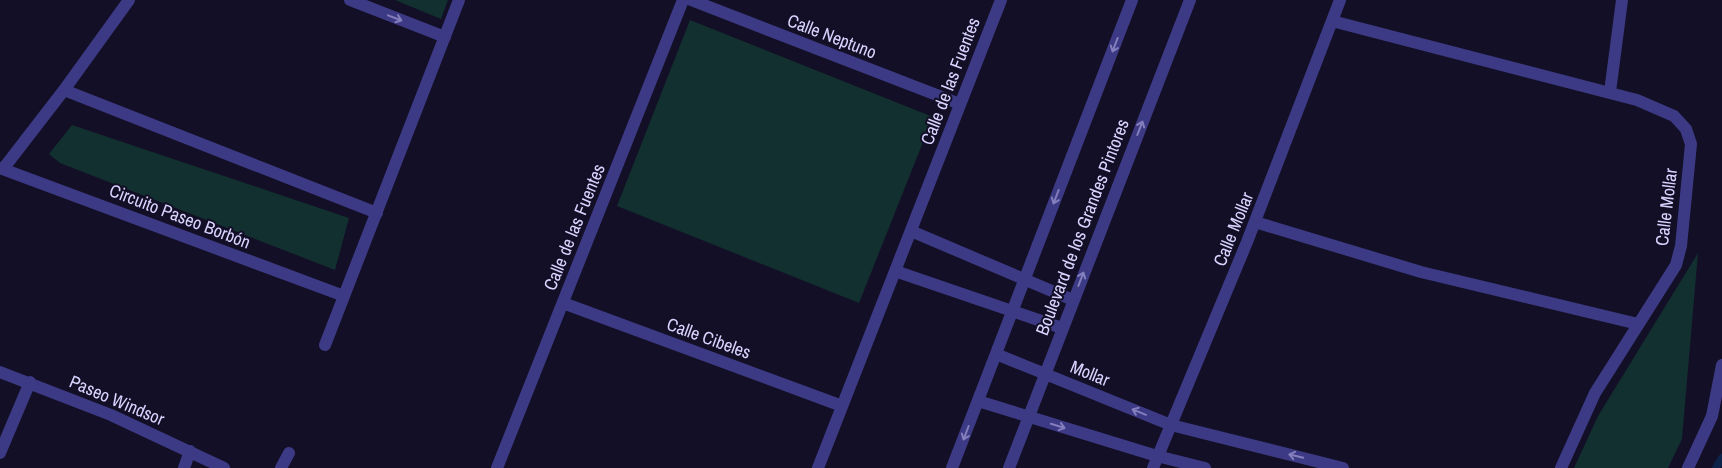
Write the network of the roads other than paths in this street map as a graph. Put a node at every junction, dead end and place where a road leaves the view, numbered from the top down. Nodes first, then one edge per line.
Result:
1 (128, 0) edge
2 (350, 0) edge
3 (459, 0) edge
4 (683, 0) edge
5 (691, 0) edge
6 (1001, 0) edge
7 (1132, 0) edge
8 (1190, 0) edge
9 (1340, 0) edge
10 (1622, 0) edge
11 (1332, 21) junction
12 (445, 37) junction
13 (64, 90) junction
14 (1610, 92) junction
15 (960, 104) junction
16 (2, 168) edge
17 (377, 213) junction
18 (1255, 222) junction
19 (911, 231) junction
20 (895, 271) junction
21 (1024, 279) junction
22 (344, 296) junction
23 (1073, 300) junction
24 (563, 303) junction
25 (1012, 311) junction
26 (1638, 324) junction
27 (1062, 328) junction
28 (325, 345) dead end
29 (996, 354) junction
30 (1722, 365) edge
31 (0, 372) edge
32 (1044, 374) junction
33 (30, 382) junction
34 (978, 401) junction
35 (842, 406) junction
36 (1029, 417) junction
37 (1171, 425) junction
38 (190, 451) junction
39 (0, 452) edge
40 (289, 453) dead end
41 (1155, 462) edge
42 (184, 468) edge
43 (224, 468) edge
44 (281, 468) edge
45 (497, 468) edge
46 (818, 468) edge
47 (952, 468) edge
48 (1009, 468) edge
49 (1204, 468) edge
50 (1343, 468) edge
51 (1561, 468) edge
52 (1688, 468) edge

1 - 13 street, Circuito Paseo Borbón
2 -> 12 street
3 - 12 street
4 - 24 street, Calle de las Fuentes
5 - 15 street, Calle Neptuno
6 - 15 street, Calle de las Fuentes
7 -> 21 street, Boulevard de los Grandes Pintores
23 -> 8 street, Boulevard de los Grandes Pintores
9 - 11 street, Calle Mollar
10 - 14 street
11 - 14 street, Calle Mollar
11 - 18 street, Calle Mollar
12 - 17 street
13 - 16 street, Circuito Paseo Borbón
13 - 17 street
14 - 26 street, Calle Mollar
15 - 19 street, Calle de las Fuentes
16 - 22 street, Circuito Paseo Borbón
17 - 22 street
18 - 26 street
18 - 37 street, Calle Mollar
19 - 20 street, Calle de las Fuentes
19 - 21 street
20 - 25 street
20 - 35 street, Calle de las Fuentes
21 - 23 street
21 - 25 street, Boulevard de los Grandes Pintores
22 - 28 street
23 - 27 street, Boulevard de los Grandes Pintores
24 - 35 street, Calle Cibeles
24 - 45 street, Calle de las Fuentes
25 - 27 street
25 - 29 street, Boulevard de los Grandes Pintores
26 - 51 street, Calle Mollar
27 - 32 street, Boulevard de los Grandes Pintores
29 - 32 street, Mollar
29 - 34 street, Boulevard de los Grandes Pintores
30 - 52 street
31 - 33 street, Paseo Windsor
32 - 36 street, Boulevard de los Grandes Pintores
37 -> 32 street, Mollar
33 - 38 street, Paseo Windsor
33 - 39 street
34 - 36 street
34 -> 47 street, Boulevard de los Grandes Pintores
35 - 46 street, Calle de las Fuentes
36 -> 41 street
36 - 48 street, Boulevard de los Grandes Pintores
37 - 41 street, Calle Mollar
50 -> 37 street, Mollar
38 - 42 street
38 - 43 street, Paseo Windsor
40 - 44 street
41 - 49 street

